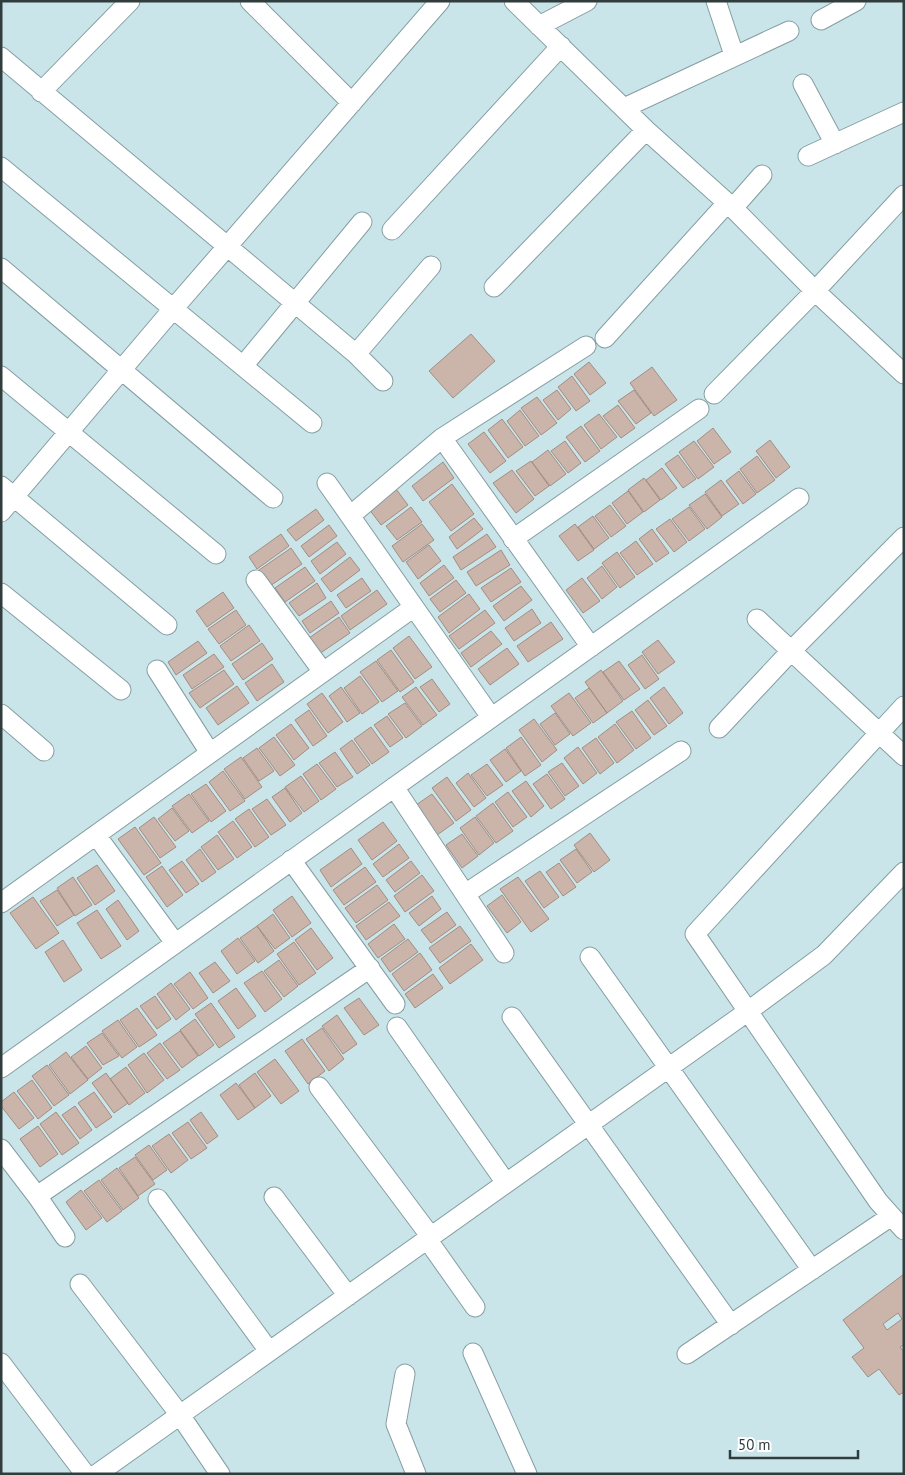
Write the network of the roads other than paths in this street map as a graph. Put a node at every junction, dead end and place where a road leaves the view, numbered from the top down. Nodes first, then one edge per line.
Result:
1 (130, 1) edge
2 (250, 1) edge
3 (440, 1) edge
4 (514, 1) edge
5 (587, 1) edge
6 (716, 1) edge
7 (856, 1) edge
8 (822, 20) dead end
9 (539, 26) junction
10 (789, 31) dead end
11 (561, 46) junction
12 (734, 55) junction
13 (1, 57) edge
14 (803, 84) dead end
15 (41, 92) junction
16 (352, 103) junction
17 (624, 108) junction
18 (904, 112) edge
19 (646, 130) junction
20 (835, 144) junction
21 (808, 156) dead end
22 (1, 167) edge
23 (762, 175) dead end
24 (904, 195) edge
25 (730, 205) junction
26 (362, 222) dead end
27 (392, 230) dead end
28 (228, 247) junction
29 (431, 266) dead end
30 (1, 268) edge
31 (494, 286) dead end
32 (816, 290) junction
33 (294, 303) junction
34 (173, 309) junction
35 (605, 338) dead end
36 (586, 346) dead end
37 (356, 354) junction
38 (243, 366) junction
39 (123, 370) junction
40 (904, 374) edge
41 (1, 376) edge
42 (383, 381) dead end
43 (714, 394) dead end
44 (699, 409) dead end
45 (312, 423) dead end
46 (70, 432) junction
47 (442, 438) junction
48 (327, 483) dead end
49 (8, 491) edge
50 (273, 498) dead end
51 (799, 498) dead end
52 (1, 512) edge
53 (350, 516) junction
54 (904, 537) edge
55 (513, 539) junction
56 (216, 554) dead end
57 (256, 580) dead end
58 (1, 593) edge
59 (414, 607) junction
60 (757, 620) dead end
61 (167, 625) dead end
62 (591, 646) junction
63 (791, 651) junction
64 (157, 670) dead end
65 (323, 672) junction
66 (121, 690) dead end
67 (904, 706) edge
68 (1, 714) edge
69 (491, 718) junction
70 (719, 728) dead end
71 (880, 732) junction
72 (44, 751) dead end
73 (681, 752) dead end
74 (210, 753) junction
75 (904, 756) edge
76 (394, 787) junction
77 (96, 834) junction
78 (291, 860) junction
79 (904, 872) edge
80 (465, 894) junction
81 (1, 902) edge
82 (175, 943) junction
83 (504, 953) dead end
84 (590, 957) dead end
85 (370, 968) junction
86 (395, 1004) dead end
87 (747, 1012) junction
88 (512, 1017) dead end
89 (397, 1027) dead end
90 (1, 1068) edge
91 (668, 1068) junction
92 (319, 1087) dead end
93 (589, 1124) junction
94 (1, 1149) edge
95 (506, 1183) junction
96 (37, 1196) junction
97 (274, 1197) dead end
98 (158, 1199) dead end
99 (897, 1224) edge
100 (65, 1236) dead end
101 (429, 1238) junction
102 (812, 1270) junction
103 (80, 1284) dead end
104 (348, 1296) junction
105 (475, 1307) dead end
106 (731, 1325) junction
107 (269, 1352) junction
108 (473, 1353) dead end
109 (687, 1354) dead end
110 (1, 1363) edge
111 (405, 1374) dead end
112 (180, 1415) junction
113 (84, 1474) edge
114 (97, 1474) edge
115 (220, 1474) edge
116 (416, 1474) edge
117 (527, 1474) edge

1 - 15 street
2 - 16 street
3 - 16 street
4 - 9 street
5 - 9 street
6 - 12 street
7 - 8 street
9 - 11 street
10 - 12 street
11 - 17 street
11 - 27 street
12 - 17 street
13 - 15 street
14 - 20 street
15 - 28 street
16 - 28 street
17 - 19 street
18 - 20 street
19 - 25 street
19 - 31 street
20 - 21 street
22 - 34 street
23 - 25 street
24 - 32 street
25 - 32 street
25 - 35 street
26 - 33 street
28 - 33 street
28 - 34 street
29 - 37 street
30 - 39 street
32 - 40 street
32 - 43 street
33 - 37 street
33 - 38 street
34 - 38 street
34 - 39 street
36 - 47 street
37 - 42 street
38 - 45 street
39 - 46 street
39 - 50 street
41 - 46 street
44 - 55 street
46 - 49 street
46 - 56 street
47 - 53 street
47 - 55 street
48 - 53 street
49 - 52 street
49 - 61 street
51 - 62 street
53 - 59 street
54 - 63 street
55 - 62 street
57 - 65 street
58 - 66 street
59 - 65 street
59 - 69 street
60 - 63 street
62 - 69 street
63 - 70 street
63 - 71 street
64 - 74 street
65 - 74 street
67 - 71 street
68 - 72 street
69 - 76 street
71 - 75 street
71 - 87 street
73 - 80 street
74 - 77 street
76 - 78 street
76 - 80 street
77 - 81 street
77 - 82 street
78 - 82 street
78 - 85 street
79 - 87 street
80 - 83 street
82 - 90 street
84 - 91 street
85 - 86 street
85 - 96 street
87 - 91 street
87 - 99 street
88 - 93 street
89 - 95 street
91 - 93 street
91 - 102 street
92 - 101 street
93 - 95 street
93 - 106 street
94 - 96 street
95 - 101 street
96 - 100 street
97 - 104 street
98 - 107 street
99 - 102 street
101 - 104 street
101 - 105 street
102 - 106 street
103 - 112 street
104 - 107 street
106 - 109 street
107 - 112 street
108 - 117 street
110 - 113 street
111 - 116 street
112 - 114 street
112 - 115 street

